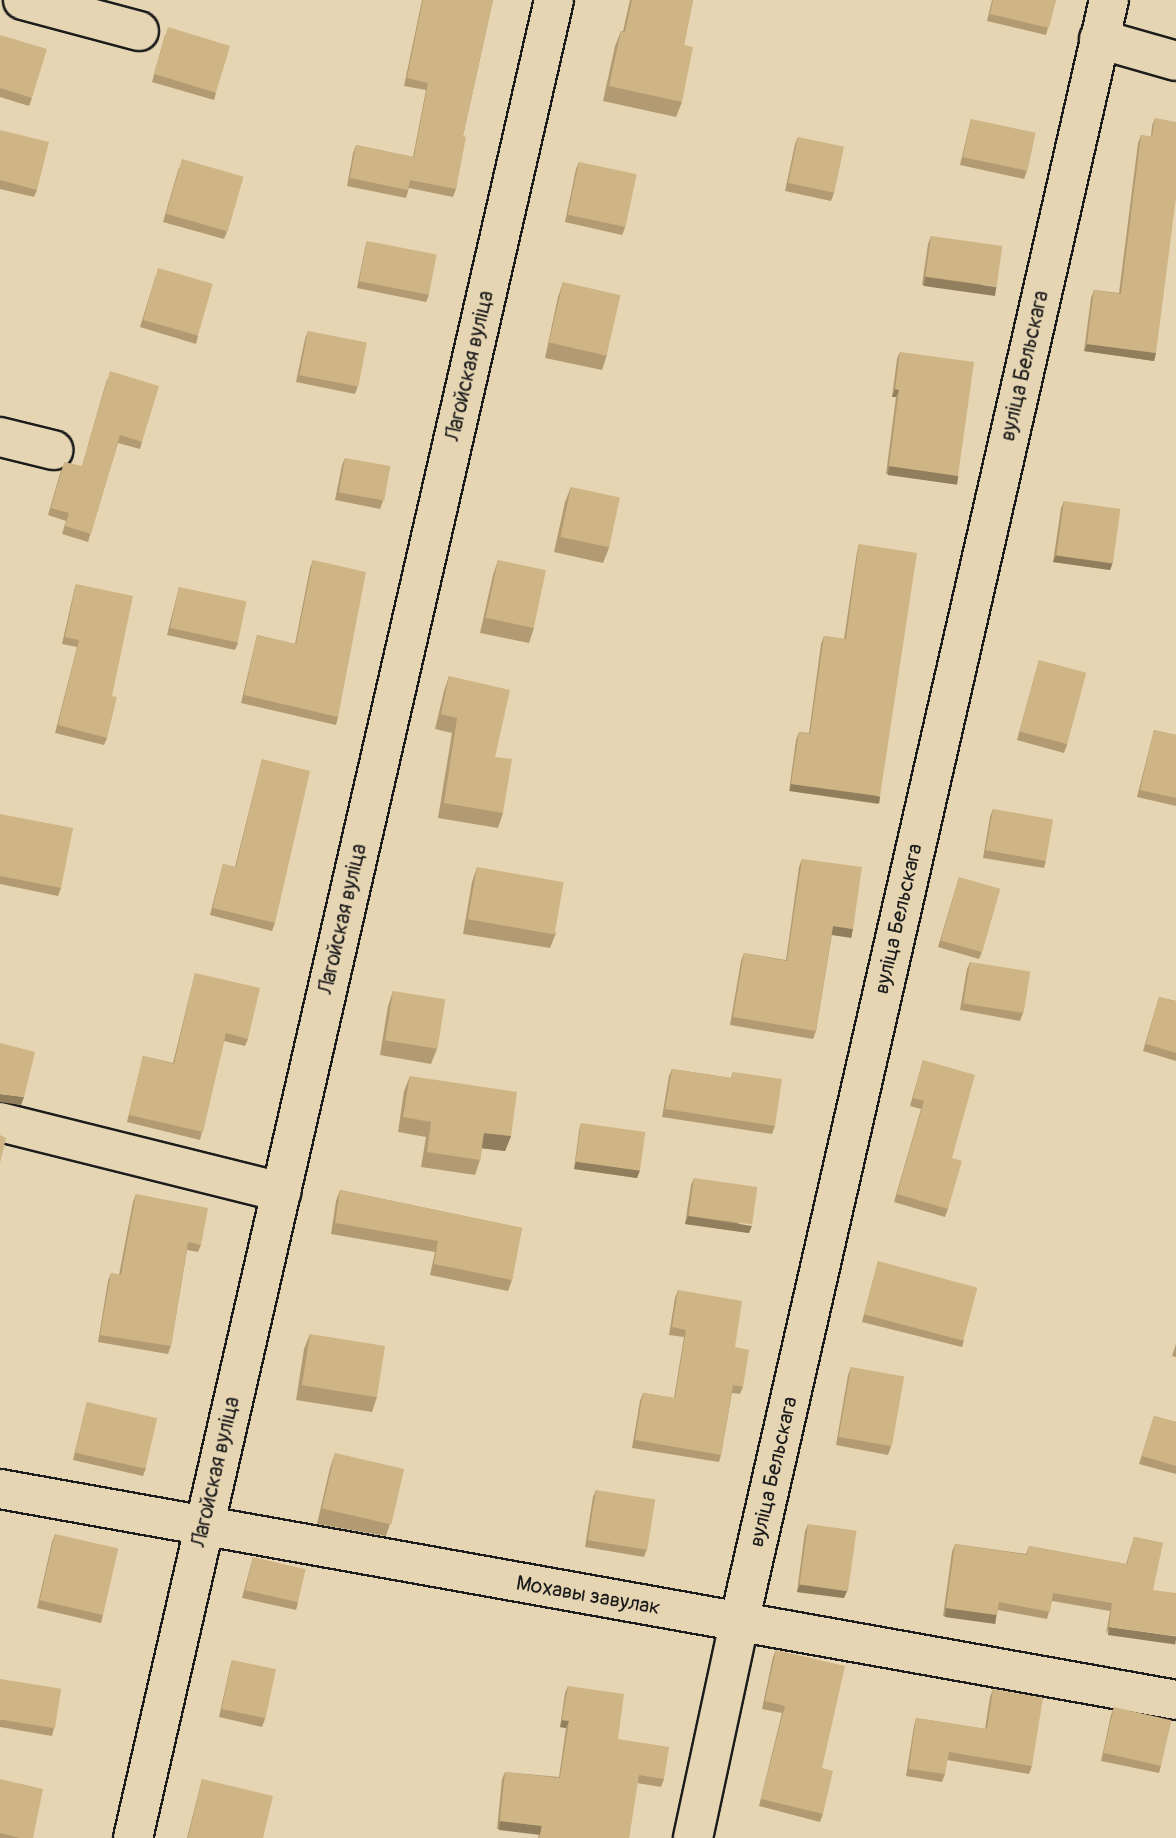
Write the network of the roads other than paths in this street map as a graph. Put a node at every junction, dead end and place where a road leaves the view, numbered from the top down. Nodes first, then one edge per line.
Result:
1 (23, 0) edge
2 (554, 0) edge
3 (1109, 0) edge
4 (139, 31) dead end
5 (1099, 39) junction
6 (1176, 61) edge
7 (0, 436) edge
8 (53, 450) dead end
9 (0, 1122) edge
10 (281, 1192) junction
11 (0, 1489) edge
12 (204, 1527) junction
13 (739, 1623) junction
14 (1176, 1700) edge
15 (133, 1838) edge
16 (694, 1838) edge

1 - 4 street
2 - 10 street, Лагойская вуліца
3 - 5 street, вуліца Бельскага
5 - 6 street
5 - 13 street, вуліца Бельскага
7 - 8 street
9 - 10 street
10 - 12 street, Лагойская вуліца
11 - 12 street, Мохавы завулак
12 - 13 street, Мохавы завулак
12 - 15 street, Лагойская вуліца
13 - 14 street, Мохавы завулак
13 - 16 street, вуліца Бельскага

